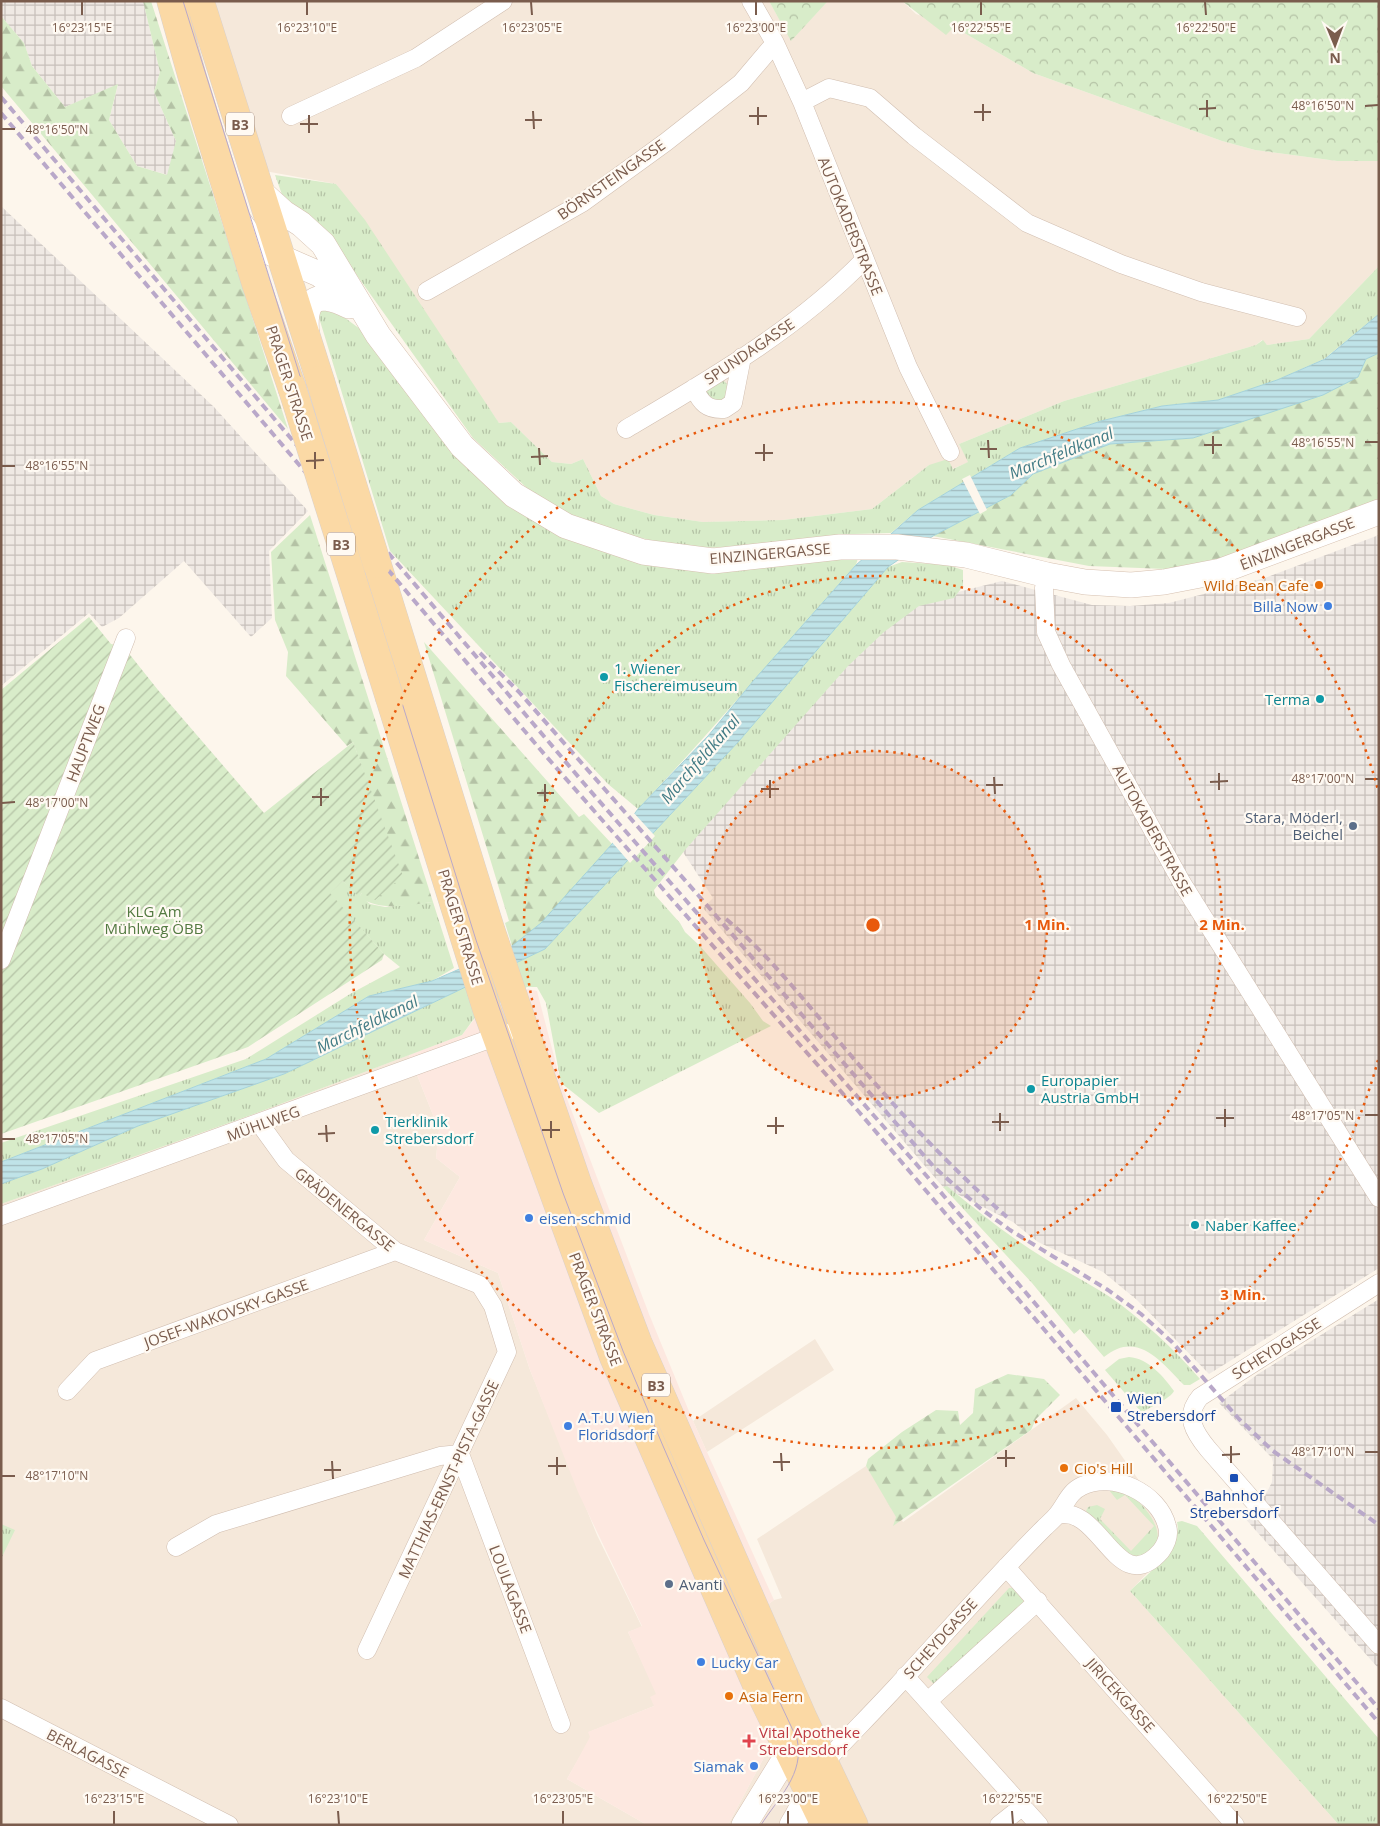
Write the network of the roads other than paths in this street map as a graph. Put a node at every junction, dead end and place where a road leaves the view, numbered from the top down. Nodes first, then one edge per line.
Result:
1 (171, 1) edge
2 (200, 1) edge
3 (503, 1) edge
4 (751, 1) edge
5 (775, 43) junction
6 (802, 102) junction
7 (291, 116) dead end
8 (262, 193) junction
9 (235, 214) junction
10 (275, 252) junction
11 (864, 260) junction
12 (336, 265) junction
13 (256, 284) junction
14 (428, 290) dead end
15 (349, 306) junction
16 (1297, 317) dead end
17 (378, 335) junction
18 (308, 342) junction
19 (742, 356) junction
20 (694, 388) junction
21 (626, 429) dead end
22 (950, 452) dead end
23 (1379, 512) edge
24 (1379, 525) edge
25 (1046, 581) junction
26 (126, 638) dead end
27 (1, 960) edge
28 (523, 1026) junction
29 (497, 1037) junction
30 (260, 1124) junction
31 (1379, 1198) edge
32 (1, 1216) edge
33 (395, 1251) junction
34 (1379, 1283) edge
35 (493, 1306) joint
36 (67, 1391) dead end
37 (460, 1454) junction
38 (1057, 1515) junction
39 (176, 1547) dead end
40 (1006, 1567) junction
41 (1038, 1602) junction
42 (1379, 1645) edge
43 (367, 1650) dead end
44 (905, 1676) junction
45 (928, 1701) junction
46 (1, 1708) edge
47 (561, 1724) dead end
48 (792, 1758) junction
49 (824, 1763) junction
50 (810, 1794) junction
51 (1023, 1806) junction
52 (229, 1825) edge
53 (744, 1825) edge
54 (792, 1825) edge
55 (825, 1825) edge
56 (854, 1825) edge
57 (999, 1825) edge
58 (1039, 1825) edge
59 (1235, 1825) edge

1 - 9 main road, PRAGER STRASSE / B3
2 - 8 main road, PRAGER STRASSE / B3
3 - 7 street
4 - 5 street, AUTOKADERSTRASSE
5 - 6 street, AUTOKADERSTRASSE
5 - 14 street, BÖRNSTEINGASSE
6 - 11 street, AUTOKADERSTRASSE
6 - 16 street
8 - 10 main road, PRAGER STRASSE / B3
8 - 12 main road, EINZINGERGASSE
9 - 10 main road, EINZINGERGASSE
9 - 13 main road, PRAGER STRASSE / B3
10 - 12 main road, EINZINGERGASSE
10 - 13 main road
10 - 15 main road, EINZINGERGASSE
10 - 18 main road, PRAGER STRASSE / B3
11 - 19 street, SPUNDAGASSE
11 - 22 street, AUTOKADERSTRASSE
12 - 17 main road, EINZINGERGASSE
13 - 29 main road, PRAGER STRASSE / B3, bridge
15 - 17 main road, EINZINGERGASSE
15 - 18 main road, EINZINGERGASSE
17 - 25 main road, EINZINGERGASSE
18 - 28 main road, PRAGER STRASSE / B3, bridge
19 - 20 street, SPUNDAGASSE
19 - 20 street
20 - 21 street, SPUNDAGASSE
23 - 25 main road, EINZINGERGASSE
24 - 25 main road, EINZINGERGASSE
25 - 31 street, AUTOKADERSTRASSE
26 - 27 street, HAUPTWEG
28 - 29 street, MÜHLWEG
28 - 49 main road, PRAGER STRASSE / B3
29 - 30 street, MÜHLWEG
29 - 48 main road, PRAGER STRASSE / B3
30 - 32 street, MÜHLWEG
30 - 33 street, GRÄDENERGASSE
33 - 35 street, GRÄDENERGASSE
33 - 36 street, JOSEF-WAKOVSKY-GASSE
34 - 42 street, SCHEYDGASSE
35 - 37 street, MATTHIAS-ERNST-PISTA-GASSE
37 - 39 street
37 - 43 street, MATTHIAS-ERNST-PISTA-GASSE
37 - 47 street, LOULAGASSE
38 - 38 street, SCHEYDGASSE
38 - 40 street, SCHEYDGASSE
40 - 41 street, JIRICEKGASSE
40 - 44 street, SCHEYDGASSE
41 - 45 street
41 - 59 street, JIRICEKGASSE
44 - 45 street
44 - 49 street, SCHEYDGASSE
45 - 51 street
46 - 52 street, BERLAGASSE
48 - 49 main road
48 - 50 main road, PRAGER STRASSE / B3
48 - 53 main road
49 - 50 main road
49 - 56 main road, PRAGER STRASSE / B3
50 - 54 main road
50 - 55 main road, PRAGER STRASSE / B3
51 - 57 street
51 - 58 street

